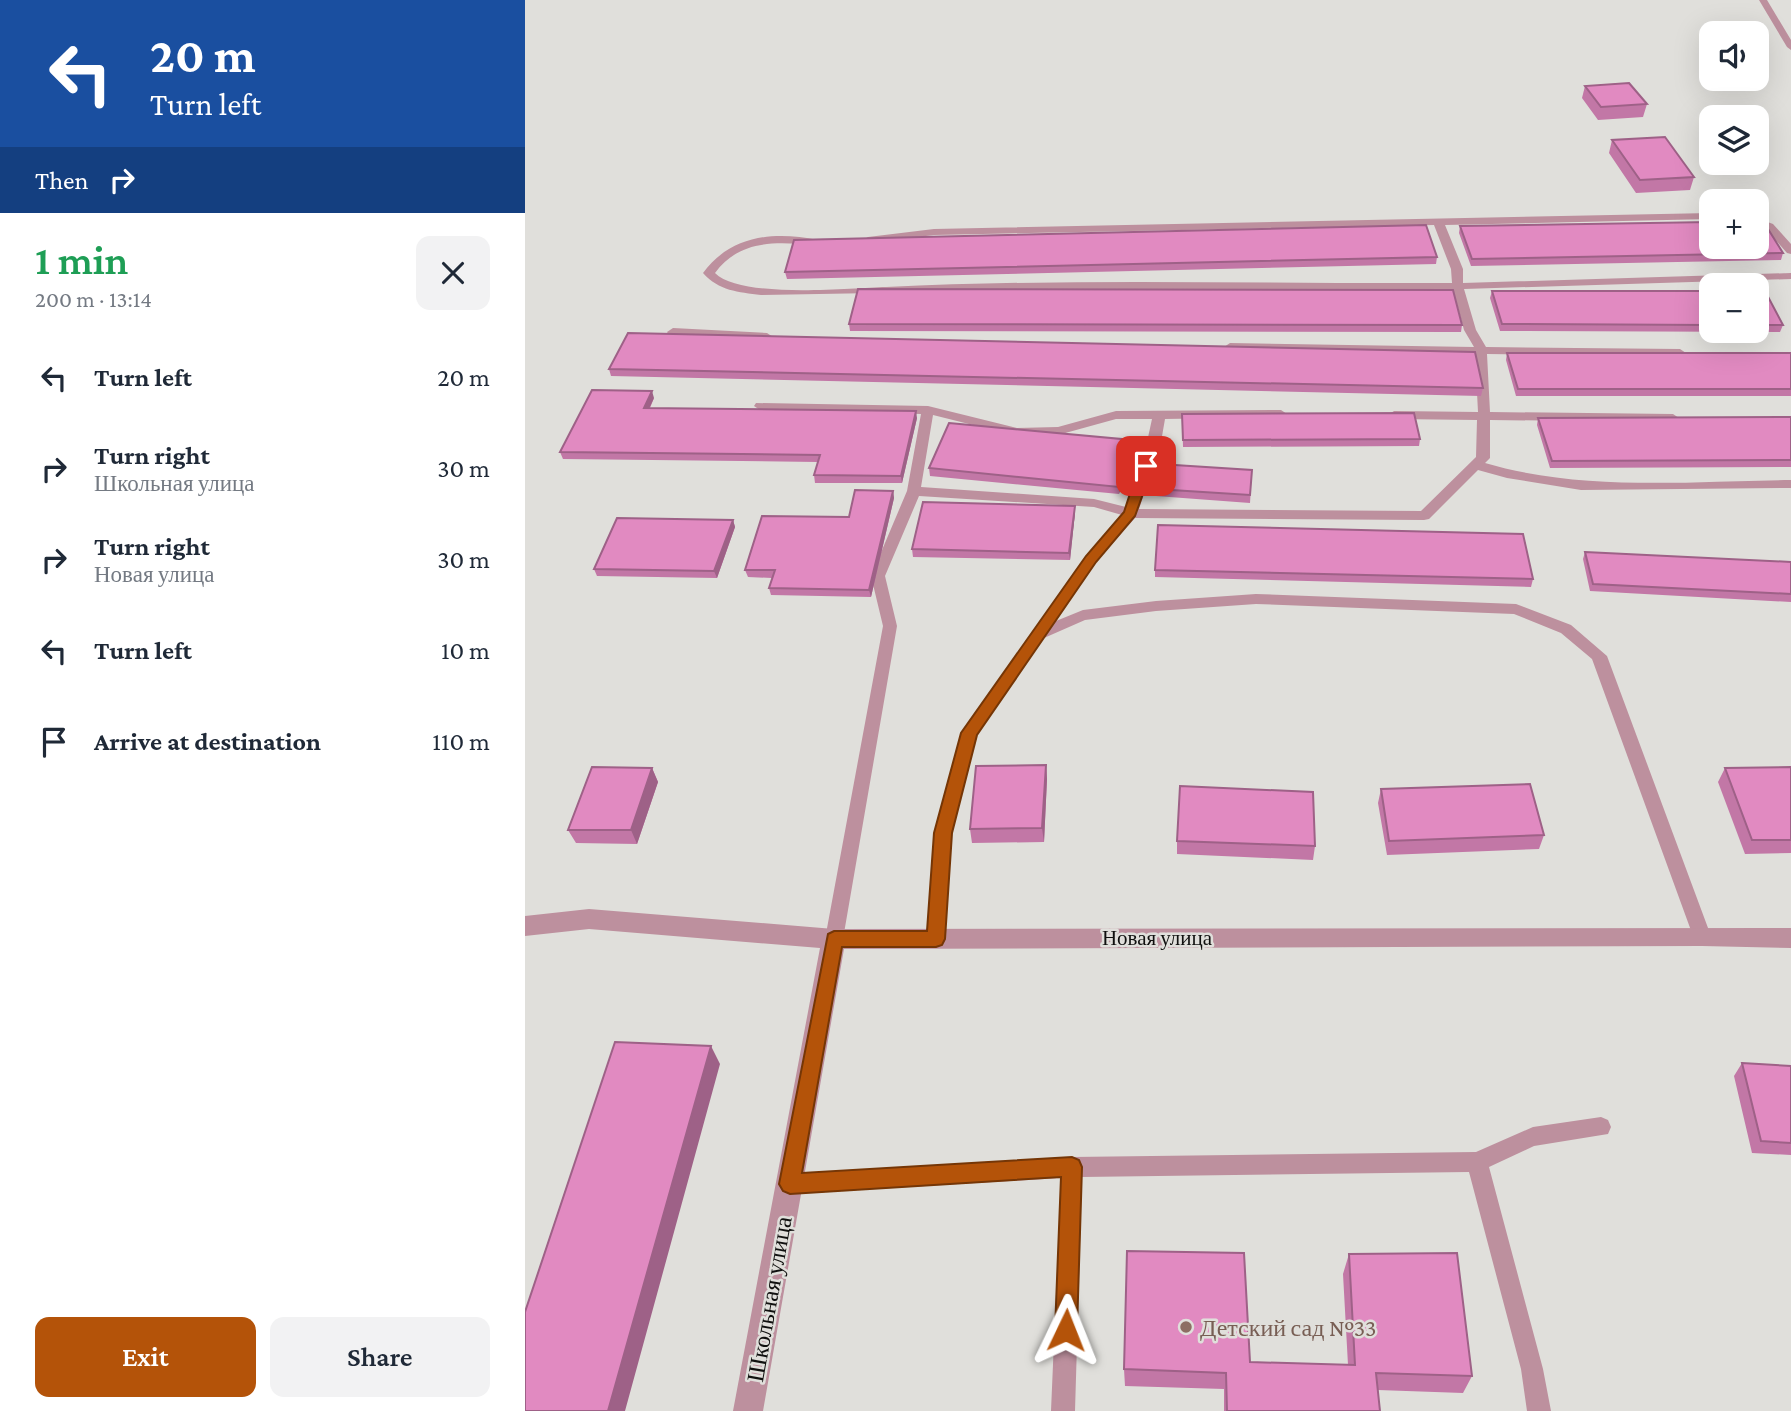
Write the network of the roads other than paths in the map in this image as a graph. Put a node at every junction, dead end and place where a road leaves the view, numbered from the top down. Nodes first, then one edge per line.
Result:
1 (1763, 0) edge
2 (1791, 47) edge
3 (1699, 216) edge
4 (1439, 224) junction
5 (1769, 226) edge
6 (860, 241) edge
7 (823, 243) edge
8 (1791, 251) edge
9 (1791, 276) edge
10 (1458, 288) junction
11 (673, 332) edge
12 (780, 337) edge
13 (1218, 346) edge
14 (1481, 349) junction
15 (1696, 354) edge
16 (760, 406) edge
17 (928, 410) junction
18 (1160, 414) junction
19 (1295, 414) edge
20 (1376, 415) edge
21 (1484, 415) junction
22 (1693, 418) edge
23 (1476, 465) junction
24 (1791, 484) edge
25 (914, 491) junction
26 (1131, 513) junction
27 (1039, 634) junction
28 (525, 926) edge
29 (1702, 936) junction
30 (834, 939) junction
31 (936, 939) junction
32 (1791, 939) edge
33 (1601, 1127) dead end
34 (1477, 1162) junction
35 (1072, 1167) junction
36 (790, 1184) junction
37 (748, 1411) edge
38 (1063, 1411) edge
39 (1539, 1411) edge

1 - 2 lane
3 - 4 lane
4 - 6 lane
4 - 10 lane
5 - 8 lane
7 - 10 lane
9 - 10 lane
10 - 14 lane
11 - 12 lane
13 - 14 lane
14 - 15 lane
14 - 21 lane
16 - 17 lane
17 - 18 lane
17 - 25 lane
18 - 19 lane
18 - 26 lane
20 - 21 lane
21 - 22 lane
21 - 23 lane
23 - 24 lane
23 - 26 lane
25 - 26 lane
25 - 30 lane
26 - 27 lane
27 - 29 lane
27 - 31 lane
28 - 30 street, Новая улица
29 - 31 street, Новая улица
29 - 32 street, Новая улица
30 - 31 street, Новая улица
30 - 36 street, Школьная улица
33 - 34 lane
34 - 35 lane
34 - 39 lane
35 - 36 lane
35 - 38 lane
36 - 37 street, Школьная улица

